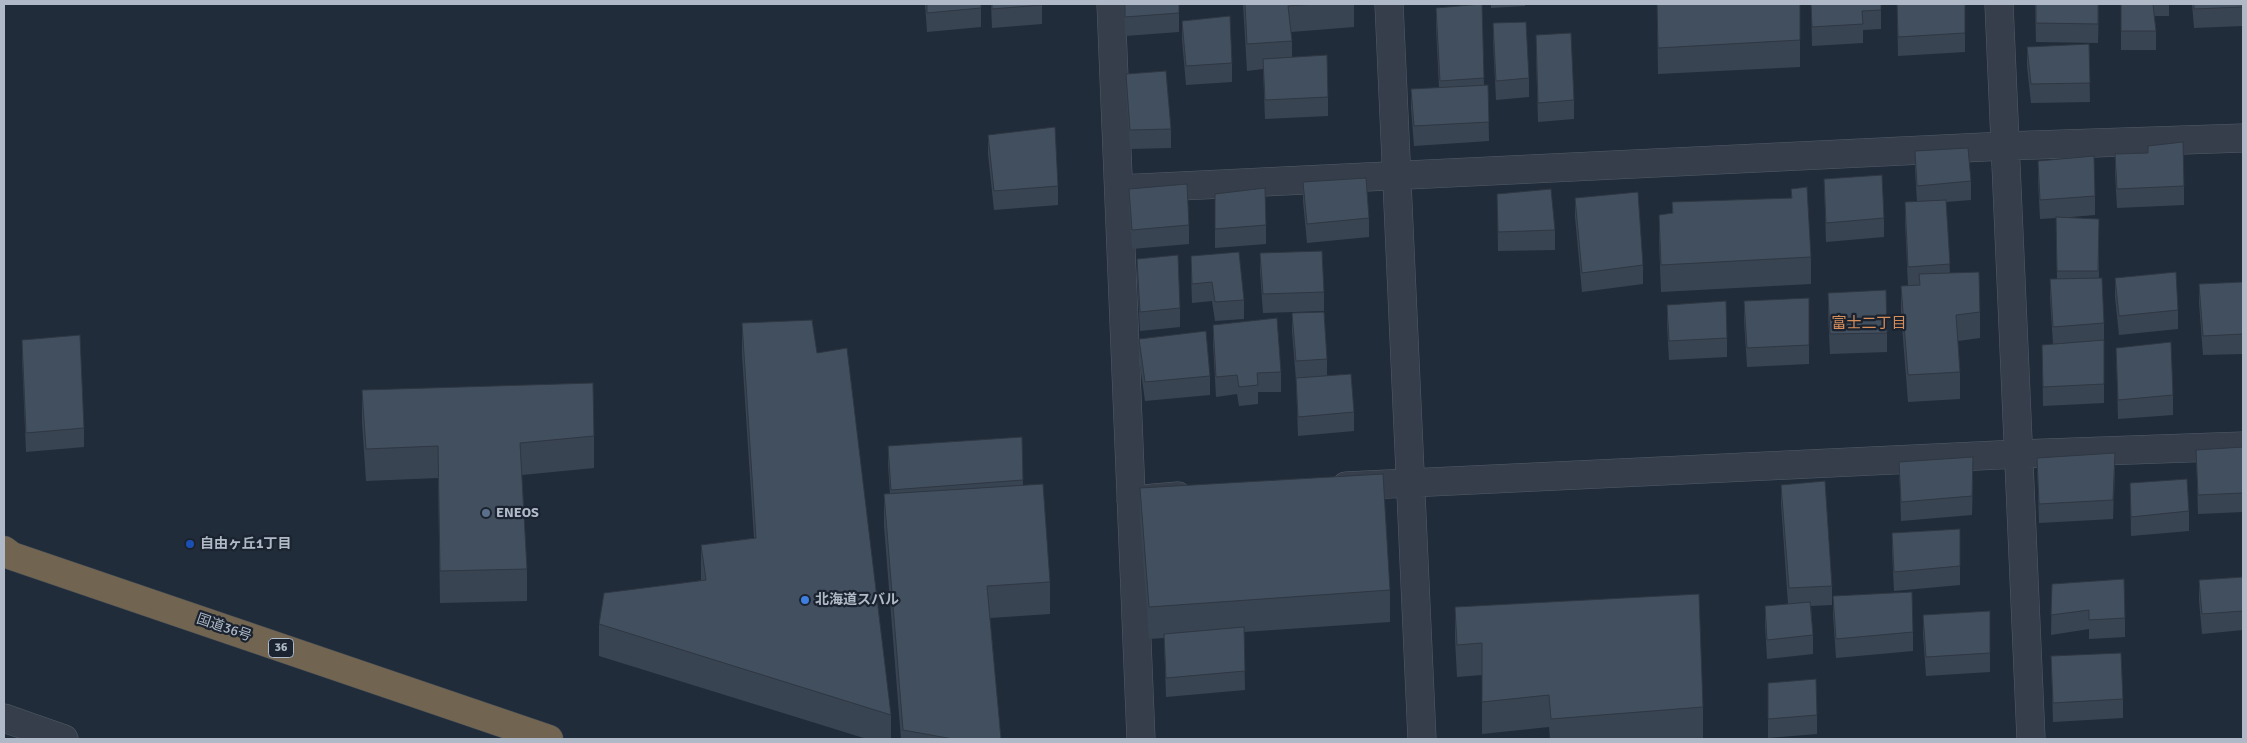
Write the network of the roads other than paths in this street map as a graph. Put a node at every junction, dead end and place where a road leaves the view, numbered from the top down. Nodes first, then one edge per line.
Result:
1 (1111, 4) edge
2 (1389, 4) edge
3 (1999, 4) edge
4 (2243, 138) edge
5 (2006, 146) junction
6 (1397, 175) junction
7 (1118, 189) junction
8 (2243, 446) edge
9 (2019, 454) junction
10 (1411, 481) junction
11 (1321, 487) edge
12 (1201, 495) edge
13 (1131, 500) junction
14 (7, 554) edge
15 (4, 718) edge
16 (64, 739) edge
17 (549, 739) edge
18 (1141, 739) edge
19 (1422, 739) edge
20 (2031, 739) edge

1 - 7 street
2 - 6 street
3 - 5 street
4 - 5 street
5 - 6 street
5 - 9 street
6 - 7 street
6 - 10 street
7 - 13 street
8 - 9 street
9 - 10 street
9 - 20 street
10 - 11 street
10 - 19 street
12 - 13 street
13 - 18 street
14 - 17 highway, 国道36号 / 36
15 - 16 street

